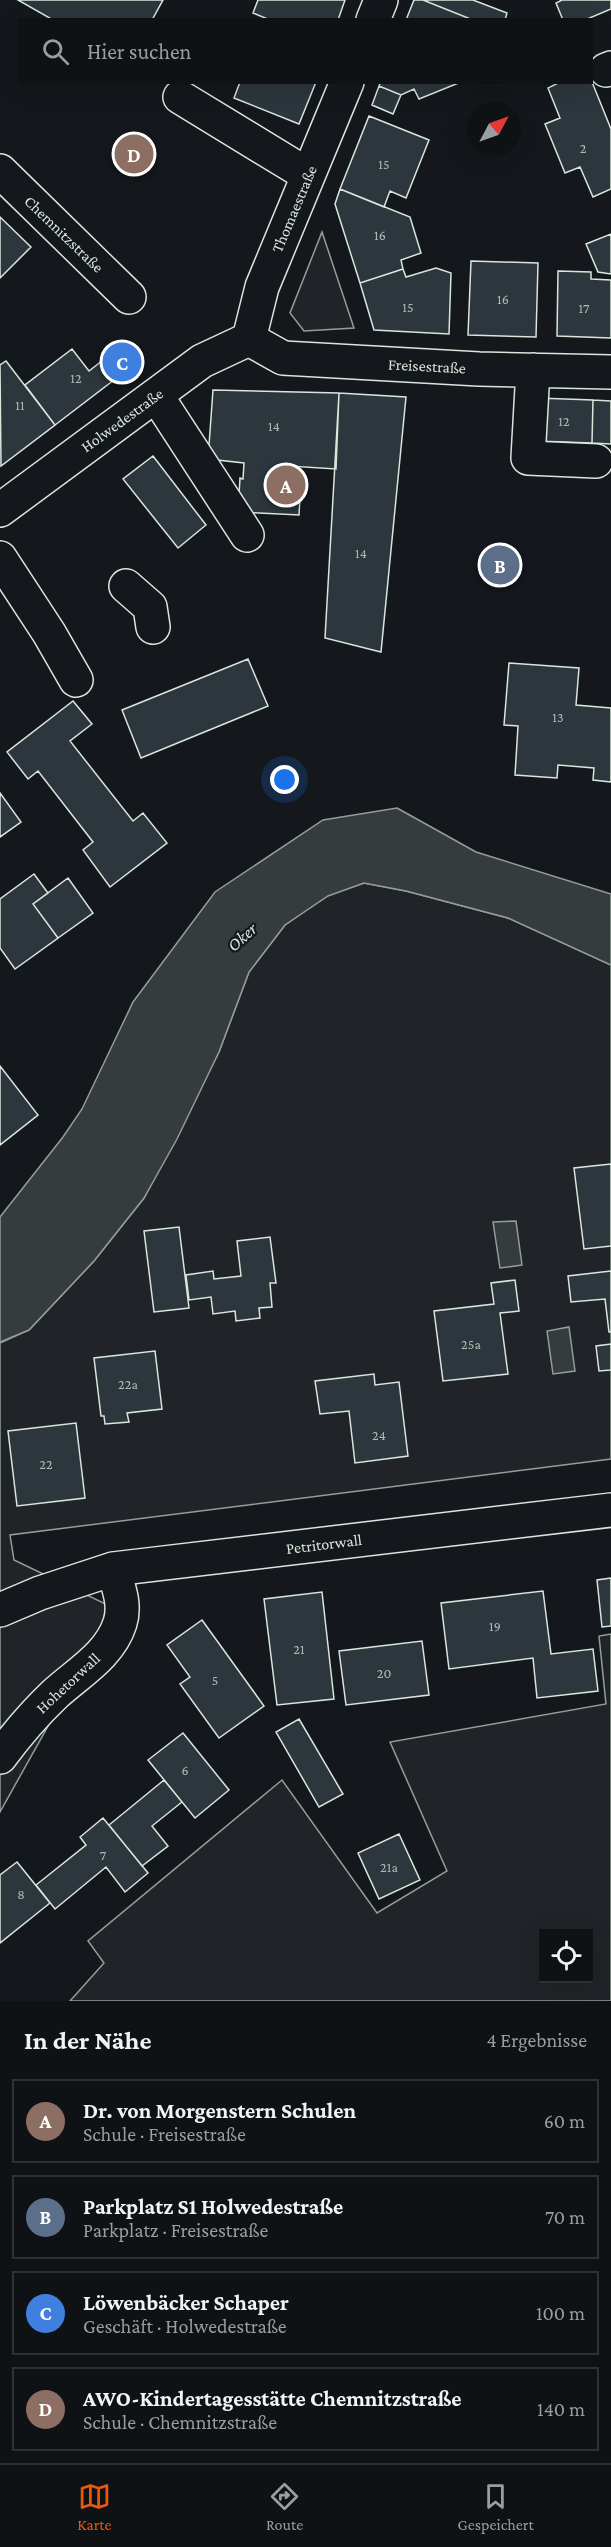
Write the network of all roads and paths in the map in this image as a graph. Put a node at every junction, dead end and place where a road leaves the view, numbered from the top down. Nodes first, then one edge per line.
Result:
1 (381, 0) edge
2 (374, 18) edge
3 (346, 84) edge
4 (180, 98) dead end
5 (0, 171) edge
6 (308, 175) junction
7 (129, 297) dead end
8 (249, 339) junction
9 (533, 370) junction
10 (611, 372) edge
11 (156, 394) junction
12 (596, 461) dead end
13 (0, 510) edge
14 (247, 535) dead end
15 (0, 558) edge
16 (126, 586) dead end
17 (153, 627) dead end
18 (76, 680) dead end
19 (611, 1510) edge
20 (113, 1569) junction
21 (0, 1611) edge
22 (0, 1757) edge

1 - 2 street
3 - 6 street, Thomaestraße
4 - 6 street
5 - 7 street, Chemnitzstraße
6 - 8 street, Thomaestraße
8 - 9 street, Freisestraße
8 - 11 street, Holwedestraße
9 - 10 street, Freisestraße
9 - 12 street
11 - 13 street, Holwedestraße
11 - 14 street
15 - 18 street
16 - 17 street
19 - 20 street, Petritorwall
20 - 21 street, Petritorwall
20 - 22 street, Hohetorwall

